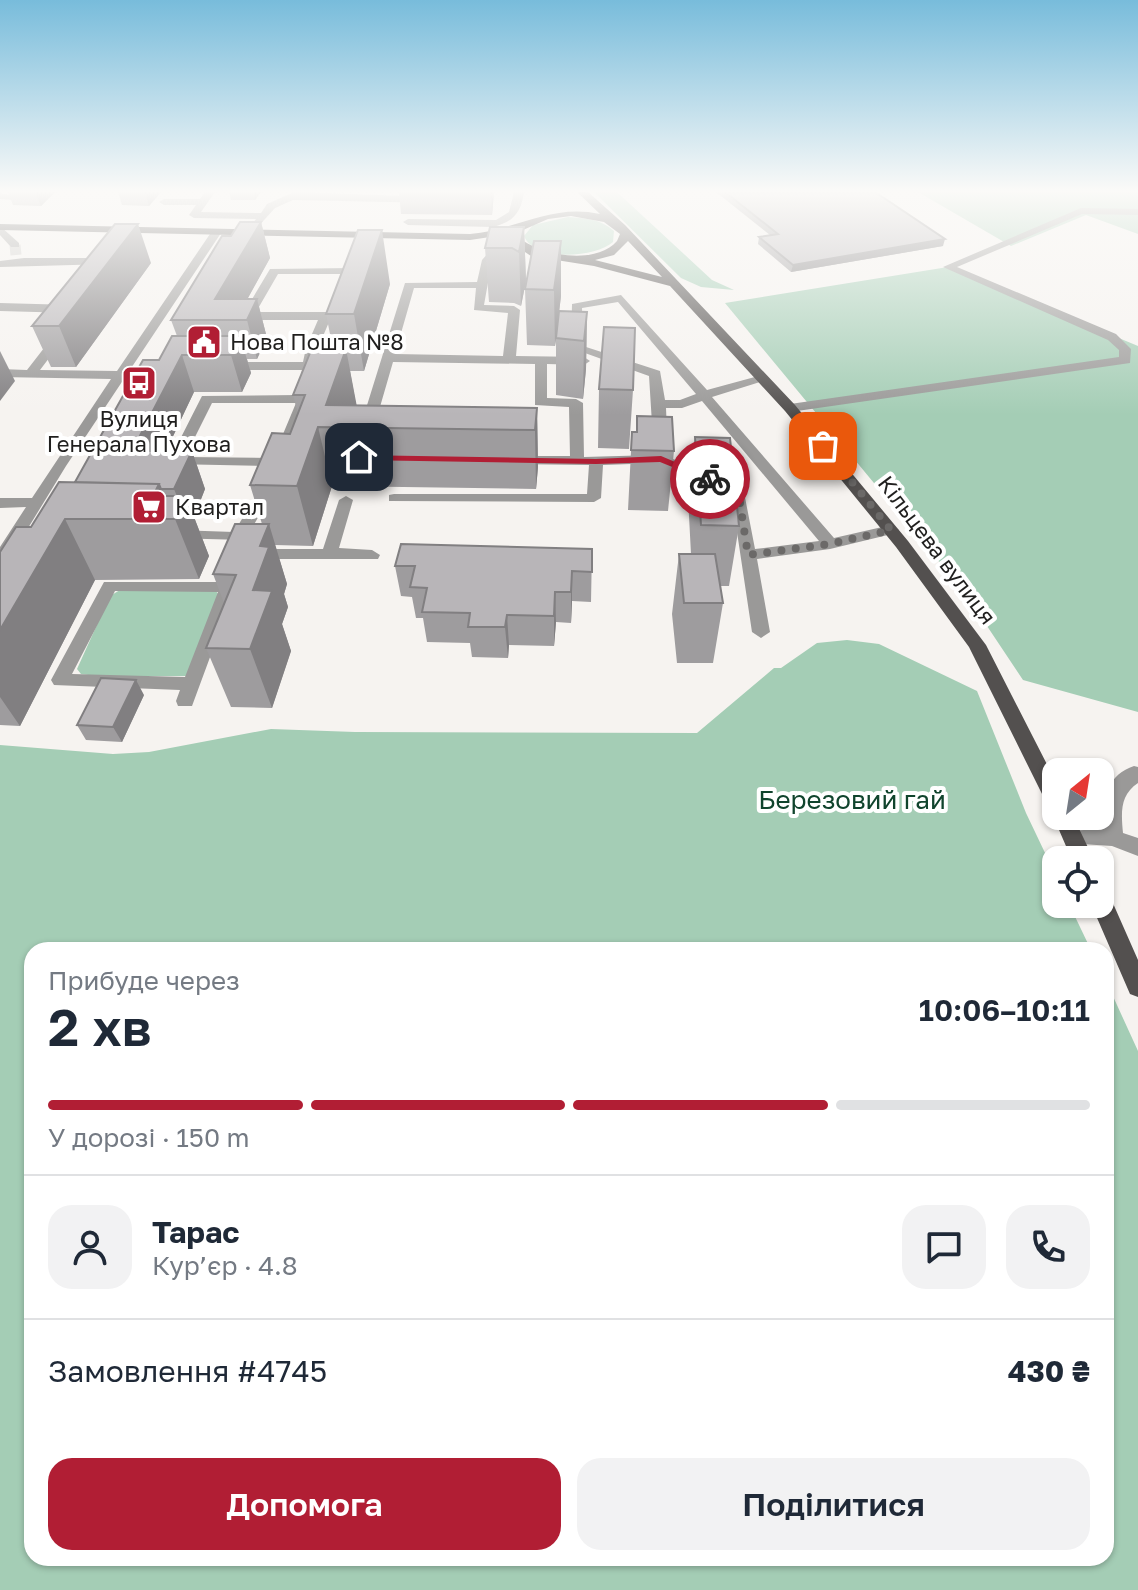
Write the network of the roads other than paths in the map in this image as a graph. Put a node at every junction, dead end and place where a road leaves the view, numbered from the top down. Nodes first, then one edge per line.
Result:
1 (112, 266) edge
2 (195, 266) edge
3 (309, 266) edge
4 (353, 266) edge
5 (486, 266) edge
6 (602, 266) edge
7 (657, 266) edge
8 (950, 266) edge
9 (107, 273) edge
10 (481, 285) junction
11 (675, 285) junction
12 (0, 307) edge
13 (330, 316) junction
14 (388, 358) junction
15 (509, 360) junction
16 (541, 361) junction
17 (1132, 361) edge
18 (618, 362) junction
19 (202, 366) edge
20 (311, 366) junction
21 (130, 369) junction
22 (0, 373) edge
23 (30, 374) junction
24 (761, 377) junction
25 (704, 395) junction
26 (304, 399) junction
27 (659, 404) junction
28 (790, 408) junction
29 (363, 443) edge
30 (661, 459) junction
31 (500, 460) edge
32 (577, 461) junction
33 (596, 461) junction
34 (279, 462) junction
35 (394, 498) dead end
36 (346, 500) dead end
37 (36, 502) junction
38 (0, 503) edge
39 (891, 530) junction
40 (165, 535) edge
41 (830, 544) junction
42 (240, 545) junction
43 (329, 553) junction
44 (372, 555) dead end
45 (748, 555) junction
46 (0, 560) edge
47 (228, 587) junction
48 (761, 632) dead end
49 (1042, 774) edge
50 (1138, 775) edge
51 (1070, 830) edge
52 (1073, 837) junction
53 (1113, 838) junction
54 (1077, 846) edge
55 (1138, 847) edge
56 (1108, 918) edge
57 (1138, 986) edge

1 - 9 street
2 - 21 street
3 - 13 street
4 - 13 street
5 - 10 street
6 - 11 main road
7 - 11 main road, Кільцева вулиця
8 - 17 street
10 - 14 street
10 - 15 street
11 - 24 main road, Кільцева вулиця
12 - 23 street
13 - 20 street
14 - 15 street
14 - 29 street
15 - 16 street
16 - 18 street
16 - 32 street
17 - 28 street
18 - 25 street
18 - 27 street
19 - 20 street
20 - 26 street
21 - 23 street
21 - 37 street
22 - 23 street
24 - 25 street
24 - 28 main road, Кільцева вулиця
25 - 27 street
25 - 41 street
26 - 34 street
26 - 34 street
27 - 30 street
28 - 39 main road, Кільцева вулиця
30 - 33 street
30 - 45 street
31 - 32 street
32 - 33 street
33 - 35 street
34 - 42 street
36 - 43 street
37 - 38 street
37 - 46 street
39 - 41 street
39 - 49 main road, Кільцева вулиця
40 - 42 street
41 - 45 street
42 - 43 street
42 - 47 street
43 - 44 street
45 - 48 street
47 - 47 street
50 - 53 street
51 - 52 main road
52 - 53 street
52 - 54 main road
53 - 55 street
56 - 57 main road

